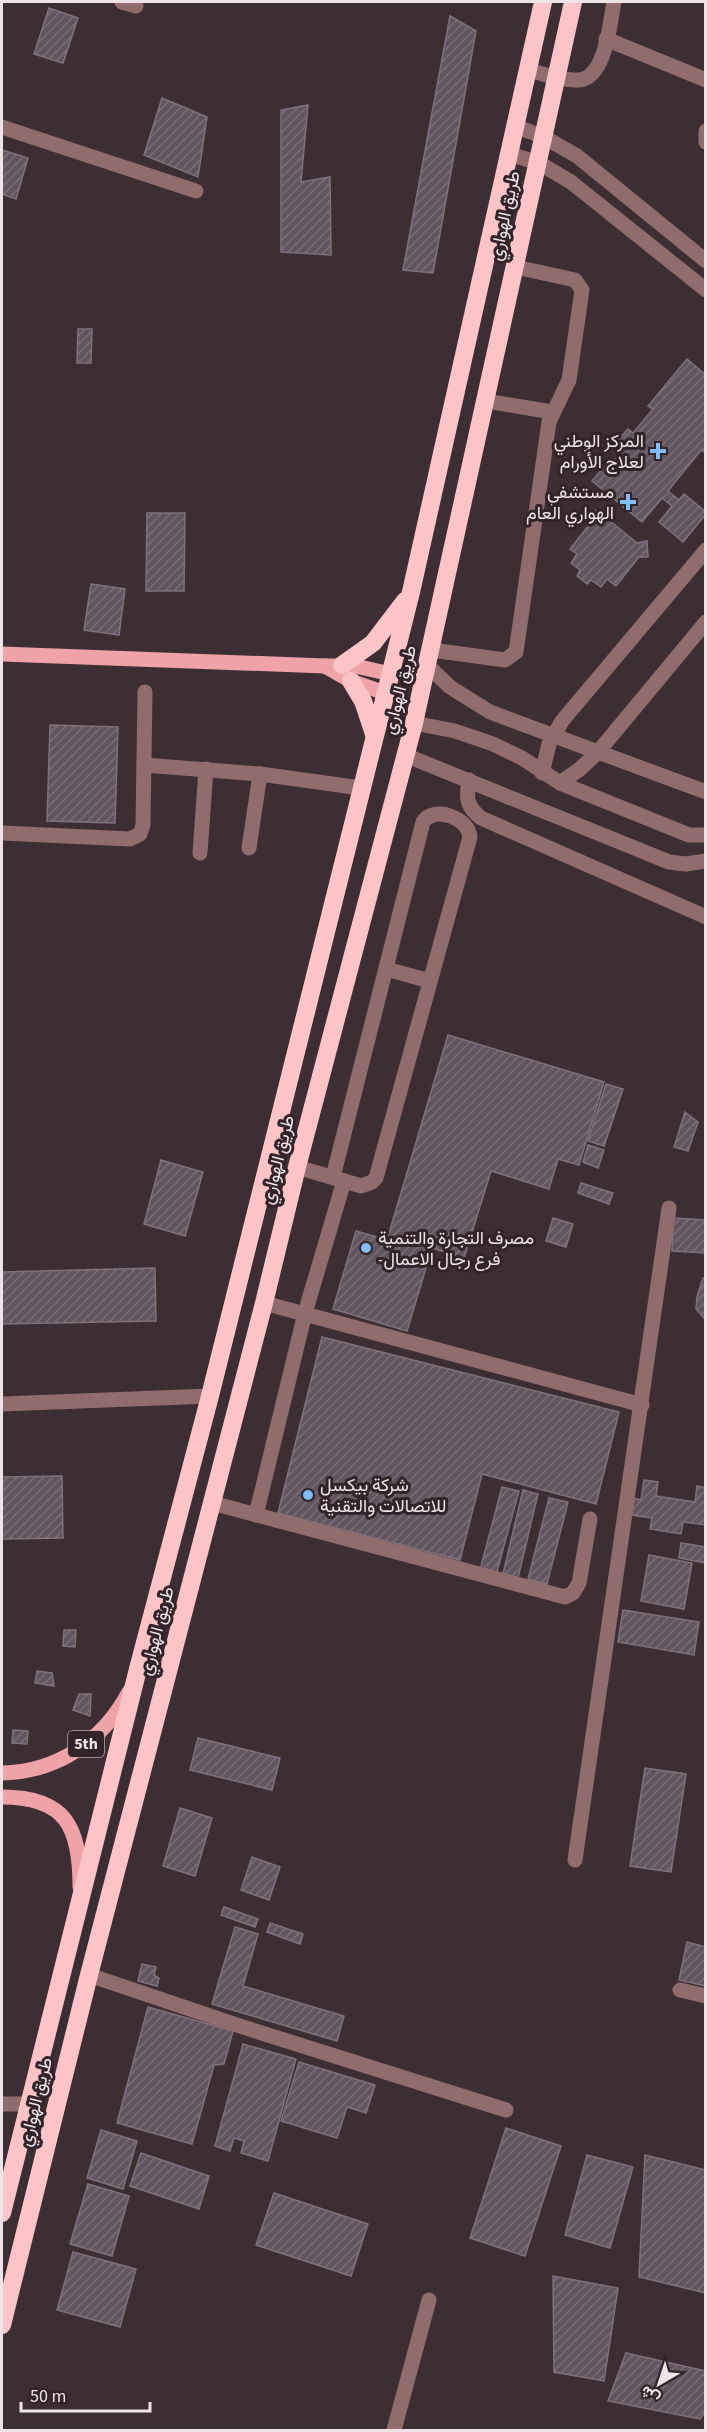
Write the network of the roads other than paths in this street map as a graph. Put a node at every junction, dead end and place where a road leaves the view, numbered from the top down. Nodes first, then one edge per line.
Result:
1 (543, 2) edge
2 (573, 2) edge
3 (614, 2) edge
4 (606, 39) junction
5 (528, 70) junction
6 (558, 77) junction
7 (705, 80) edge
8 (515, 126) junction
9 (2, 127) edge
10 (705, 131) edge
11 (544, 136) junction
12 (705, 142) edge
13 (509, 154) junction
14 (539, 163) junction
15 (196, 191) dead end
16 (705, 261) edge
17 (516, 267) junction
18 (705, 290) edge
19 (486, 401) junction
20 (552, 412) junction
21 (705, 550) edge
22 (411, 592) junction
23 (705, 622) edge
24 (2, 654) edge
25 (430, 658) junction
26 (333, 666) junction
27 (391, 674) junction
28 (351, 681) junction
29 (145, 692) dead end
30 (385, 693) junction
31 (414, 723) junction
32 (375, 734) junction
33 (553, 735) junction
34 (598, 752) junction
35 (405, 755) junction
36 (144, 765) junction
37 (206, 768) junction
38 (542, 772) junction
39 (260, 774) junction
40 (469, 780) junction
41 (560, 783) junction
42 (361, 788) junction
43 (705, 792) edge
44 (2, 833) edge
45 (705, 835) edge
46 (249, 848) dead end
47 (200, 853) dead end
48 (705, 861) edge
49 (705, 917) edge
50 (386, 969) junction
51 (430, 981) junction
52 (297, 1167) junction
53 (338, 1179) junction
54 (669, 1208) dead end
55 (247, 1246) junction
56 (276, 1254) junction
57 (264, 1303) junction
58 (305, 1313) junction
59 (210, 1396) junction
60 (2, 1404) edge
61 (642, 1405) junction
62 (212, 1503) junction
63 (256, 1515) junction
64 (590, 1519) dead end
65 (138, 1670) junction
66 (2, 1773) edge
67 (2, 1797) edge
68 (575, 1860) dead end
69 (80, 1906) junction
70 (89, 1975) junction
71 (680, 1990) dead end
72 (705, 1996) edge
73 (2, 2104) edge
74 (30, 2104) junction
75 (506, 2110) dead end
76 (2, 2213) edge
77 (429, 2300) dead end
78 (2, 2325) edge
79 (394, 2430) edge

1 - 5 highway, طريق الهواري
2 - 6 highway, طريق الهواري
3 - 4 street
4 - 6 street
4 - 7 street
5 - 6 street
5 - 8 highway, طريق الهواري
6 - 11 highway, طريق الهواري
8 - 11 street
8 - 13 highway, طريق الهواري
9 - 15 street
10 - 12 street
11 - 14 highway, طريق الهواري
11 - 16 street
13 - 14 street
13 - 22 highway, طريق الهواري
14 - 17 highway, طريق الهواري
14 - 18 street
17 - 19 highway, طريق الهواري
17 - 20 street
19 - 20 street
19 - 25 highway, طريق الهواري
20 - 25 street
21 - 33 street
22 - 26 highway
22 - 27 highway, طريق الهواري
23 - 34 street
24 - 26 main road
25 - 31 highway, طريق الهواري
25 - 33 street
26 - 27 main road
26 - 28 main road
27 - 30 highway, طريق الهواري
28 - 30 main road
28 - 32 highway
29 - 36 street
30 - 32 highway, طريق الهواري
31 - 35 highway, طريق الهواري
31 - 38 street
32 - 42 highway, طريق الهواري
33 - 34 street
33 - 38 street
34 - 41 street
34 - 43 street
35 - 40 street
35 - 52 highway, طريق الهواري
36 - 37 street
36 - 44 street
37 - 39 street
37 - 47 street
38 - 41 street
39 - 42 street
39 - 46 street
40 - 48 street
40 - 49 street
41 - 45 street
42 - 55 highway, طريق الهواري
50 - 51 street
50 - 51 street
50 - 53 street
51 - 53 street
52 - 53 street
52 - 56 highway, طريق الهواري
53 - 58 street
54 - 61 street
55 - 56 highway
55 - 59 highway, طريق الهواري
56 - 57 highway, طريق الهواري
57 - 58 street
57 - 62 highway, طريق الهواري
58 - 61 street
58 - 63 street
59 - 60 street
59 - 65 highway, طريق الهواري
61 - 68 street
62 - 63 street
62 - 70 highway, طريق الهواري
63 - 64 street
65 - 66 main road, 5th
65 - 69 highway, طريق الهواري
67 - 69 main road
69 - 74 highway, طريق الهواري
70 - 75 street
70 - 78 highway, طريق الهواري
71 - 72 street
73 - 74 street
74 - 76 highway, طريق الهواري
77 - 79 street

